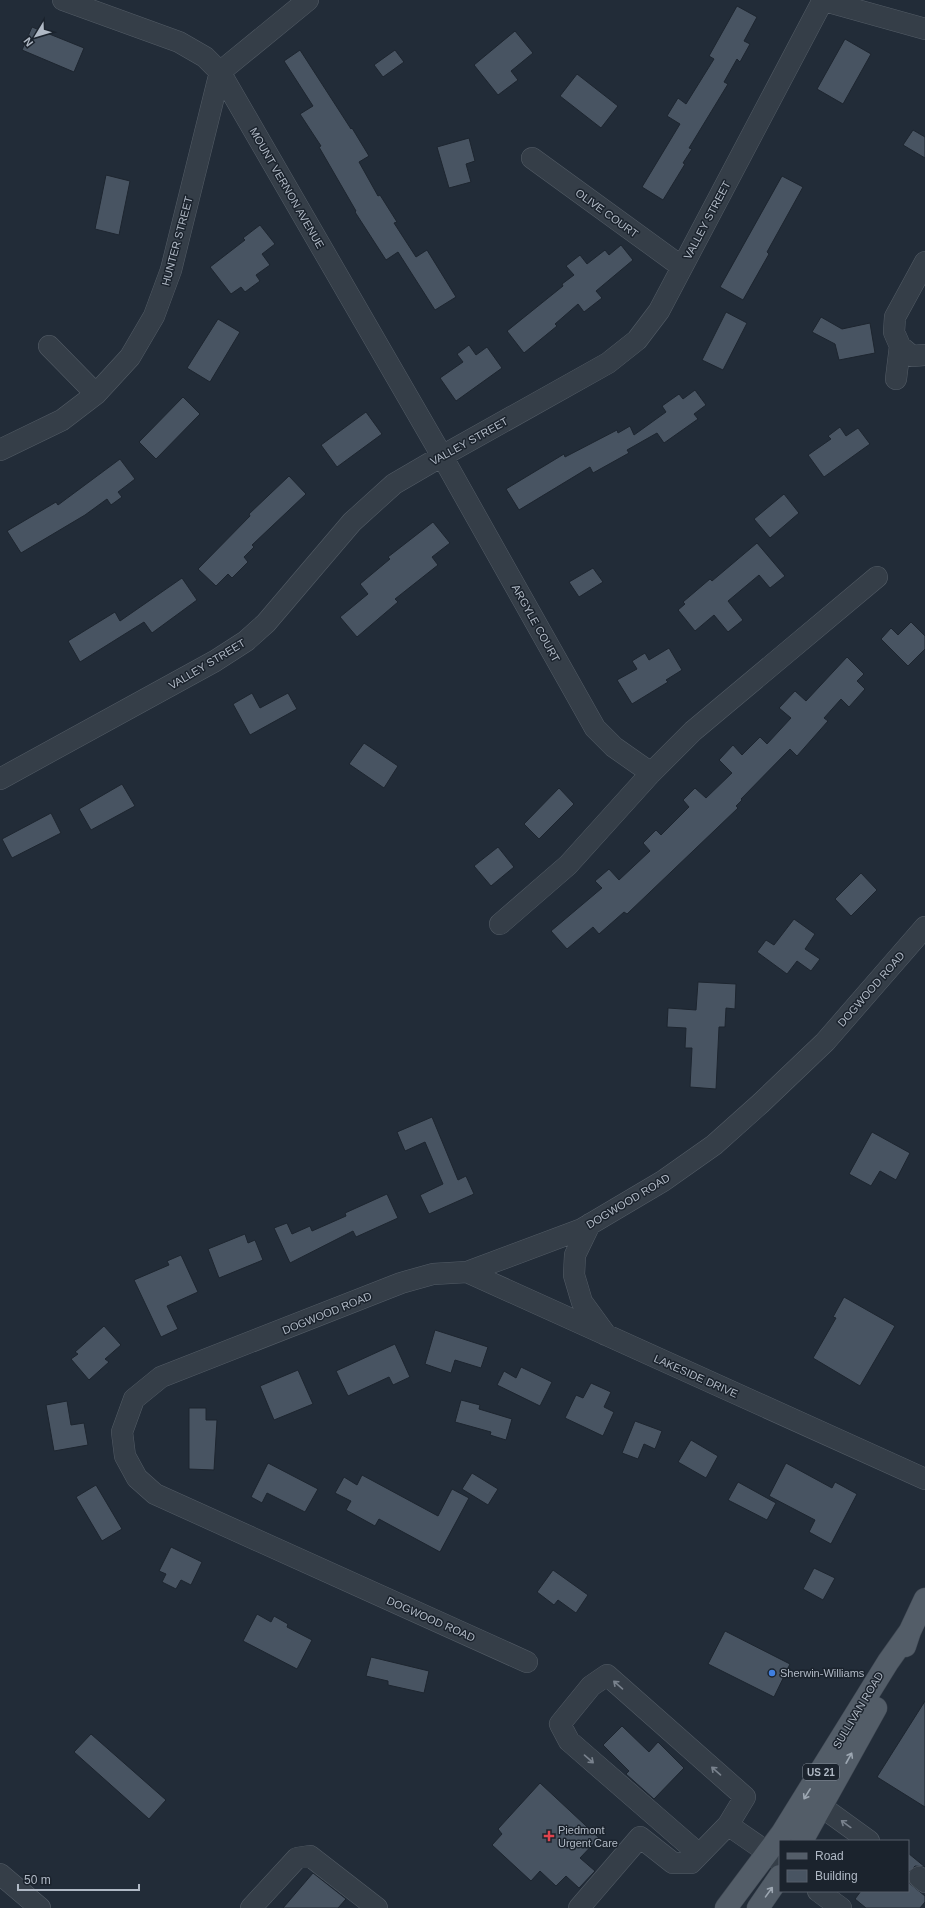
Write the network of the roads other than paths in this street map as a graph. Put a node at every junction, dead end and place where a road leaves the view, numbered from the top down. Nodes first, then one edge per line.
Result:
1 (63, 0) edge
2 (308, 0) edge
3 (823, 0) edge
4 (925, 29) edge
5 (220, 72) junction
6 (532, 158) dead end
7 (925, 262) edge
8 (682, 267) junction
9 (49, 346) dead end
10 (900, 346) junction
11 (925, 355) edge
12 (896, 379) dead end
13 (96, 394) junction
14 (0, 450) edge
15 (442, 456) junction
16 (877, 576) dead end
17 (651, 773) junction
18 (0, 779) edge
19 (500, 924) dead end
20 (925, 927) edge
21 (590, 1224) junction
22 (467, 1272) junction
23 (607, 1335) junction
24 (925, 1479) edge
25 (925, 1599) edge
26 (910, 1631) junction
27 (527, 1662) dead end
28 (822, 1807) junction
29 (728, 1824) junction
30 (783, 1840) edge
31 (803, 1840) edge
32 (868, 1840) edge
33 (779, 1847) edge
34 (700, 1854) junction
35 (774, 1856) edge
36 (0, 1874) edge
37 (779, 1877) edge
38 (819, 1892) edge
39 (40, 1908) edge
40 (251, 1908) edge
41 (377, 1908) edge
42 (579, 1908) edge
43 (726, 1908) edge
44 (758, 1908) edge
45 (841, 1908) edge

1 - 5 street, MOUNT VERNON AVENUE
2 - 5 street
3 - 4 street
3 - 8 street, VALLEY STREET
5 - 13 street, HUNTER STREET
5 - 15 street, MOUNT VERNON AVENUE
6 - 8 street, OLIVE COURT
7 - 10 street
8 - 15 street, VALLEY STREET
9 - 13 street
10 - 11 street
10 - 12 street
13 - 14 street, HUNTER STREET
15 - 17 street, ARGYLE COURT
15 - 18 street, VALLEY STREET
16 - 17 street
17 - 19 street
20 - 21 street, DOGWOOD ROAD
21 - 22 street, DOGWOOD ROAD
21 - 23 street
22 - 23 street, LAKESIDE DRIVE
22 - 27 street, DOGWOOD ROAD
23 - 24 street, LAKESIDE DRIVE
25 - 26 main road, SULLIVAN ROAD / US 21
28 -> 26 main road, SULLIVAN ROAD / US 21
26 -> 30 main road, SULLIVAN ROAD / US 21
28 - 31 main road, SULLIVAN ROAD / US 21
32 -> 28 street
29 - 34 street
29 -> 34 street
29 - 35 street
33 -> 35 main road, SULLIVAN ROAD / US 21
34 - 42 street
35 - 43 main road, SULLIVAN ROAD / US 21
36 - 39 street
44 -> 37 main road
38 - 45 street
40 - 41 street

